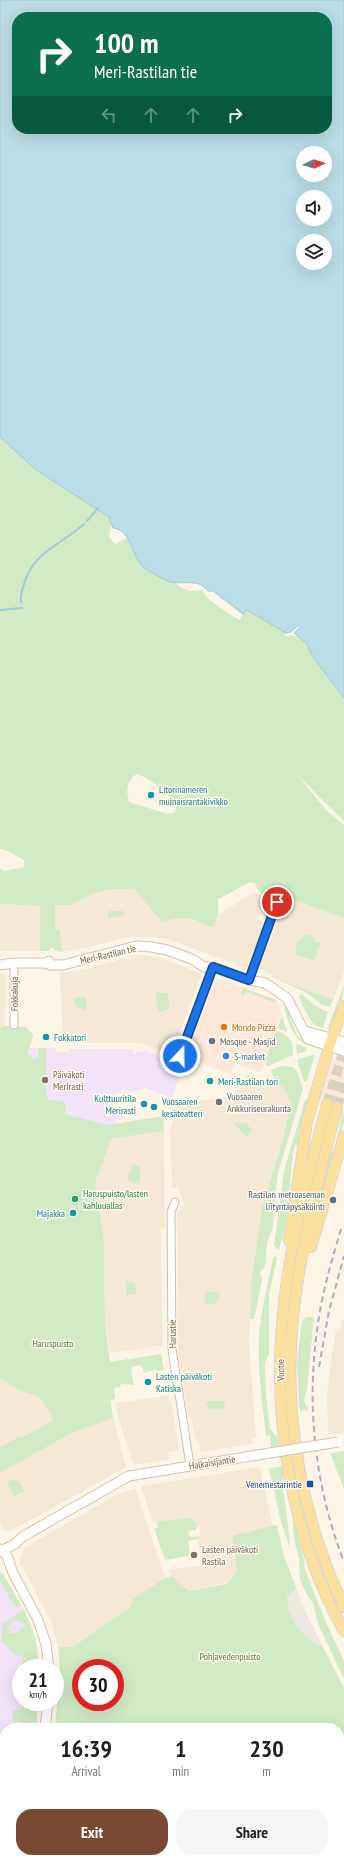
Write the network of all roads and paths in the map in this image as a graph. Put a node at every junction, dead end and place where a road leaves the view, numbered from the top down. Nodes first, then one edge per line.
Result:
1 (277, 902) dead end
2 (0, 960) edge
3 (14, 963) junction
4 (0, 965) edge
5 (213, 967) junction
6 (249, 980) junction
7 (344, 1006) edge
8 (14, 1025) dead end
9 (344, 1042) edge
10 (330, 1043) junction
11 (344, 1051) edge
12 (180, 1056) dead end
13 (344, 1136) edge
14 (175, 1202) dead end
15 (285, 1295) junction
16 (295, 1303) junction
17 (341, 1442) edge
18 (190, 1465) junction
19 (2, 1551) edge
20 (344, 1607) edge
21 (344, 1631) edge
22 (48, 1659) edge
23 (47, 1711) edge
24 (46, 1723) edge

1 - 6 street
2 - 3 street, Meri-Rastilan tie
3 - 4 street, Meri-Rastilan tie
3 - 5 street, Meri-Rastilan tie
3 - 8 street, Fokkakuja
5 - 6 street, Meri-Rastilan tie
5 - 12 street
6 - 10 street, Meri-Rastilan tie
7 - 10 main road
9 - 10 street
10 - 11 street
10 - 15 main road
13 - 16 main road
14 - 18 street, Harustie
15 - 16 main road, Vuotie
15 - 21 main road, Vuotie
16 - 20 main road, Vuotie
17 - 18 street, Halkaisijantie, bridge
18 - 19 street, Halkaisijantie
19 - 22 street
23 - 24 street

